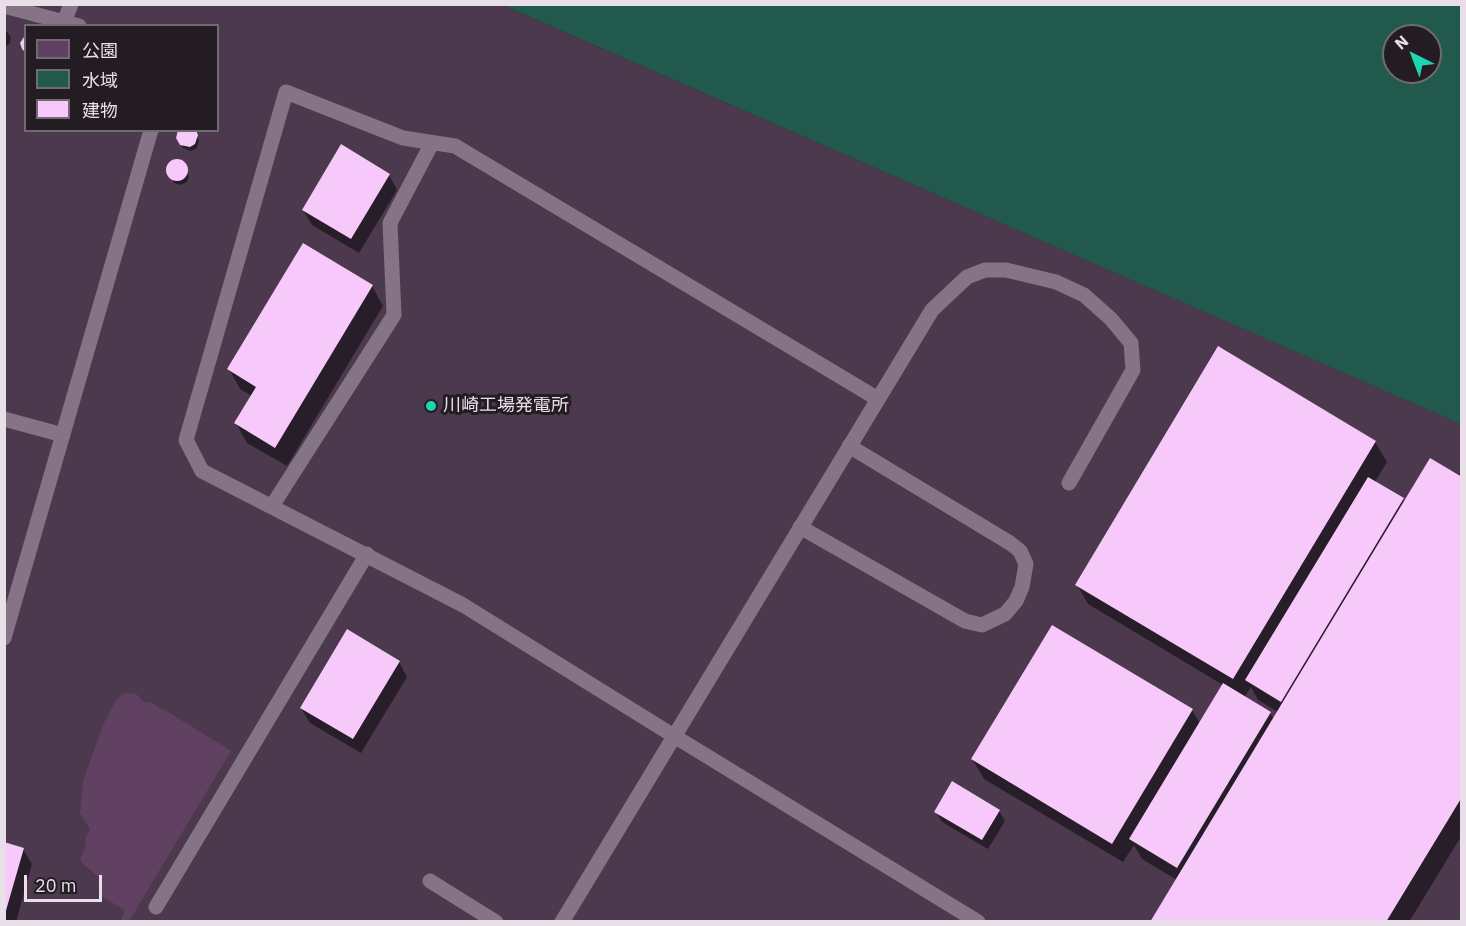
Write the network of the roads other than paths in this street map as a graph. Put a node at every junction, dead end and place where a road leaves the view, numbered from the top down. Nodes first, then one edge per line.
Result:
1 (71, 4) edge
2 (4, 6) edge
3 (71, 24) edge
4 (150, 132) edge
5 (432, 143) junction
6 (878, 399) junction
7 (4, 419) edge
8 (63, 435) junction
9 (849, 446) junction
10 (1069, 483) dead end
11 (272, 506) junction
12 (800, 527) junction
13 (367, 554) junction
14 (9, 603) edge
15 (4, 638) edge
16 (674, 736) junction
17 (430, 882) dead end
18 (156, 907) dead end
19 (496, 921) edge
20 (562, 921) edge
21 (978, 921) edge

1 - 3 lane
2 - 3 lane
4 - 8 lane
5 - 6 lane
5 - 11 lane
5 - 11 lane
6 - 9 lane
6 - 10 lane
7 - 8 lane
8 - 14 lane
9 - 12 lane
9 - 12 lane
11 - 13 lane
12 - 16 lane
13 - 16 lane
13 - 18 lane
14 - 15 lane
16 - 20 lane
16 - 21 lane
17 - 19 lane

